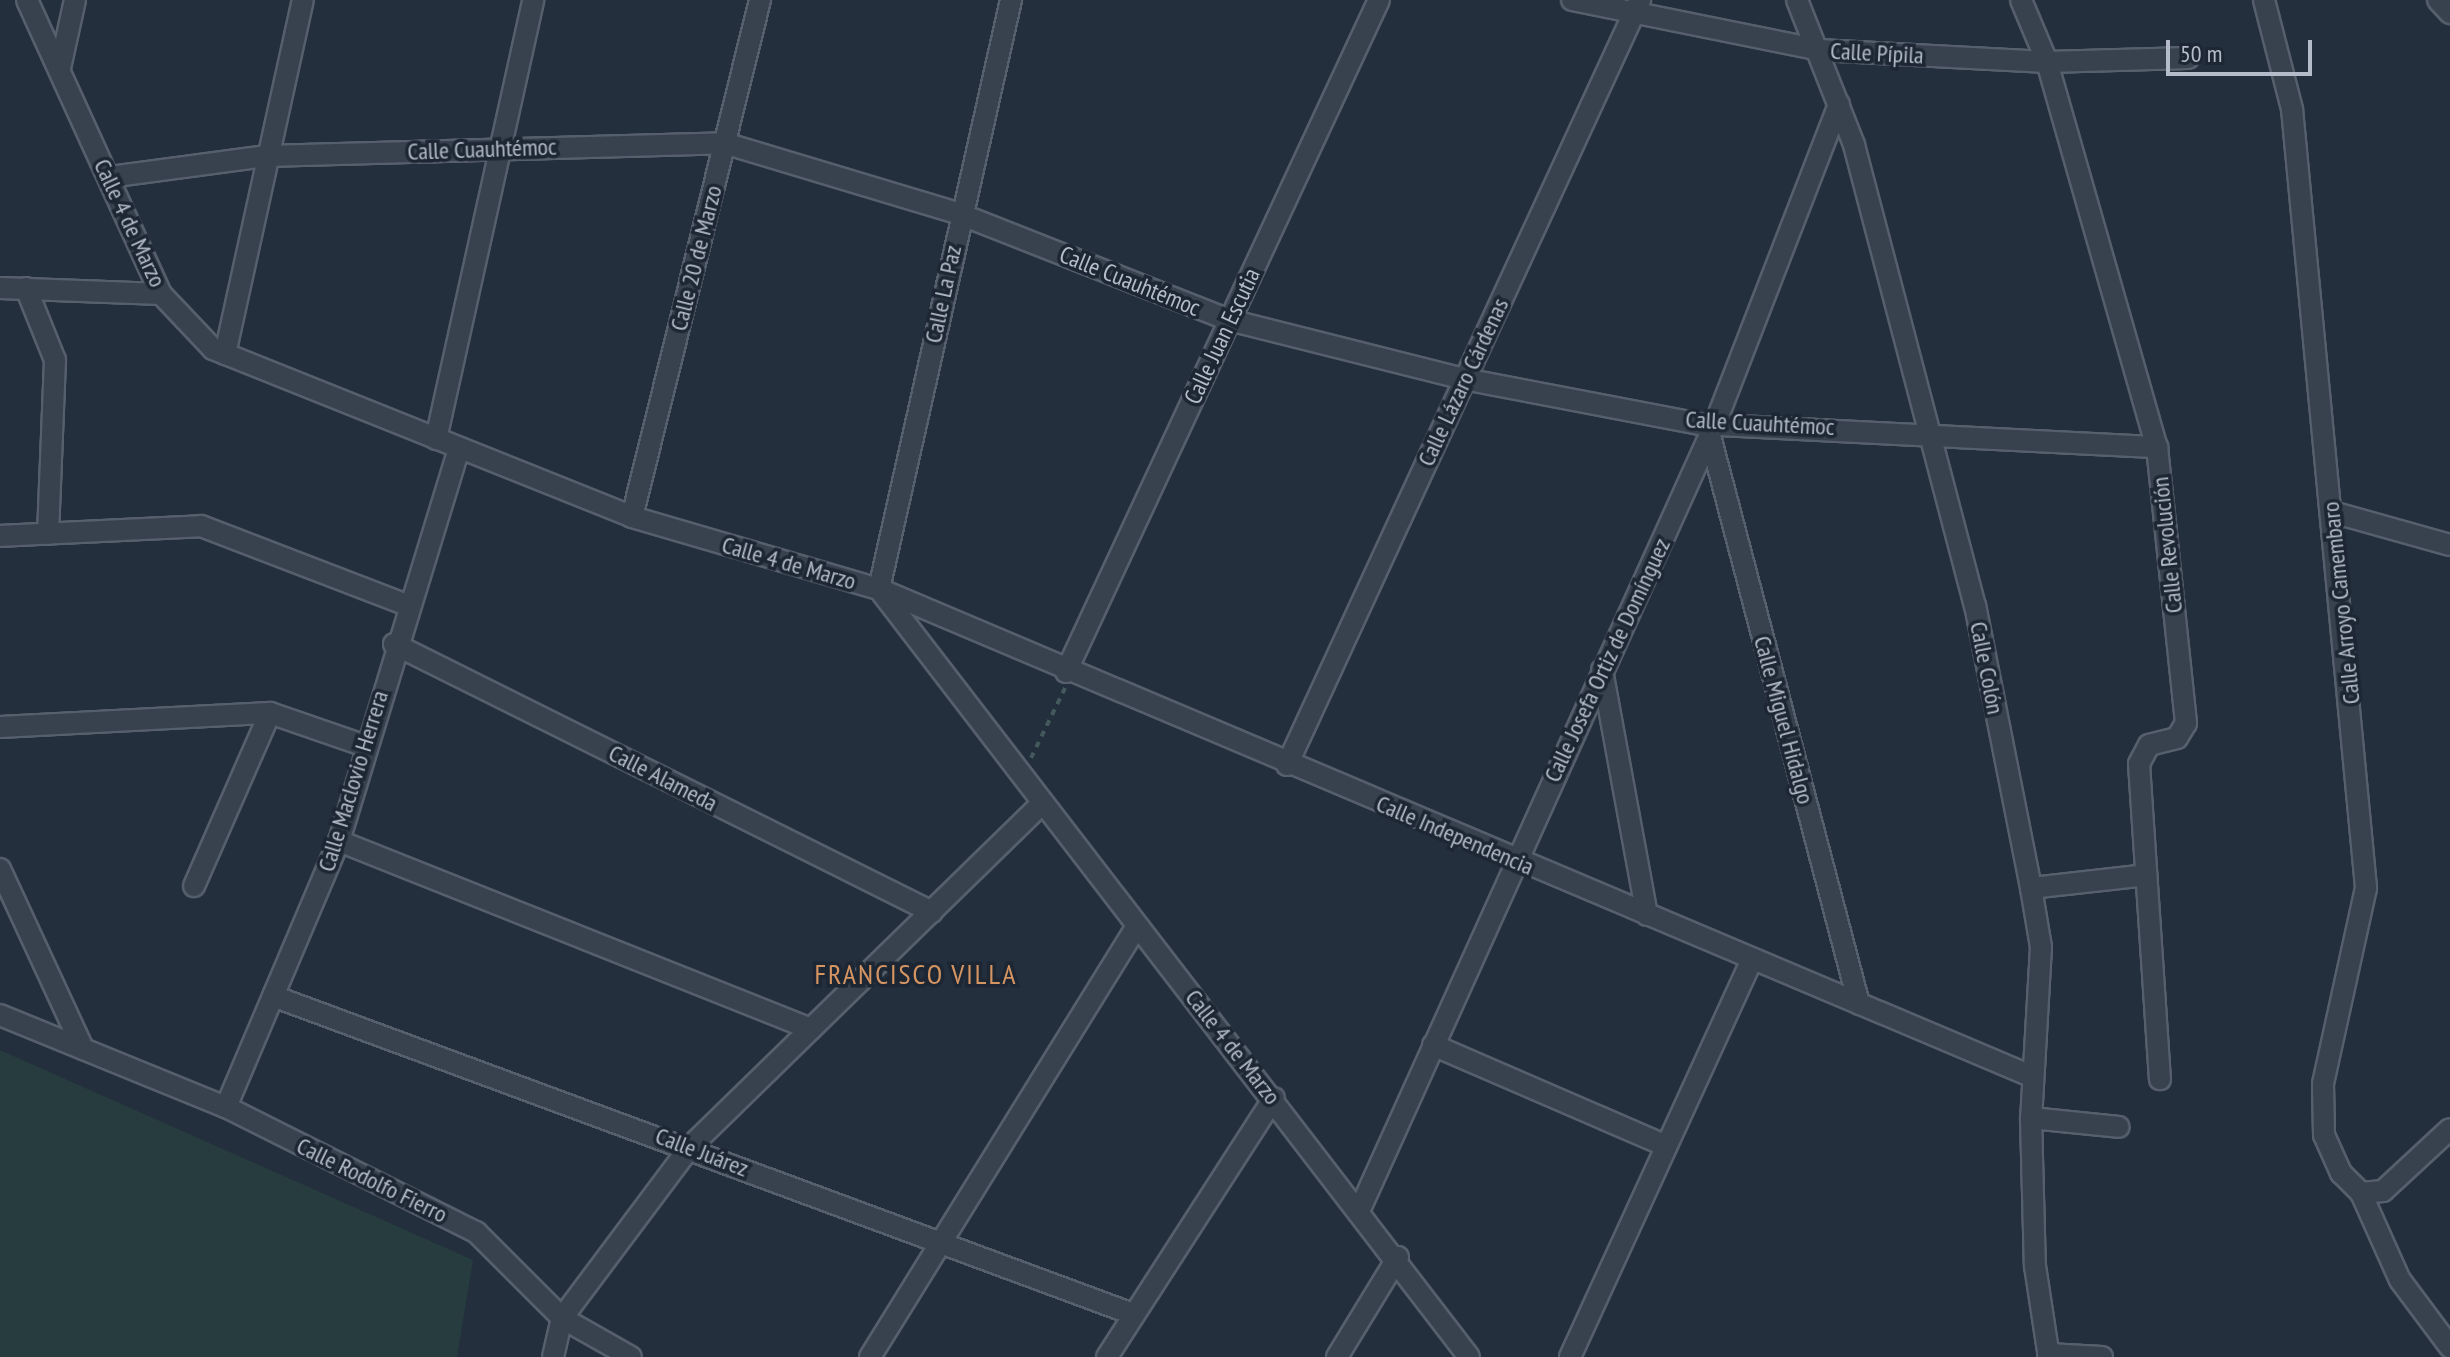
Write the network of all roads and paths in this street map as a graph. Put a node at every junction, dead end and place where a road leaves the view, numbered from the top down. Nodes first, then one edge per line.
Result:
1 (27, 0) edge
2 (75, 0) edge
3 (303, 0) edge
4 (533, 0) edge
5 (760, 0) edge
6 (1011, 0) edge
7 (1379, 0) edge
8 (1572, 0) edge
9 (1797, 0) edge
10 (2021, 0) edge
11 (2264, 0) edge
12 (2438, 0) edge
13 (1637, 8) edge
14 (2450, 13) edge
15 (1819, 50) junction
16 (2188, 58) dead end
17 (2047, 62) junction
18 (60, 68) junction
19 (1839, 104) junction
20 (724, 143) junction
21 (499, 147) junction
22 (267, 156) junction
23 (109, 177) junction
24 (960, 214) junction
25 (0, 288) edge
26 (26, 288) junction
27 (161, 294) junction
28 (1229, 320) junction
29 (225, 354) junction
30 (1464, 379) junction
31 (1713, 430) junction
32 (1929, 431) junction
33 (436, 439) junction
34 (2157, 447) junction
35 (459, 448) junction
36 (2336, 513) junction
37 (632, 517) junction
38 (48, 534) junction
39 (0, 536) edge
40 (2450, 545) edge
41 (879, 589) junction
42 (407, 605) junction
43 (394, 644) junction
44 (1602, 670) junction
45 (1066, 672) junction
46 (270, 713) junction
47 (0, 727) edge
48 (366, 746) junction
49 (1287, 765) junction
50 (1020, 778) junction
51 (1040, 805) junction
52 (339, 841) junction
53 (1514, 860) junction
54 (0, 869) edge
55 (2146, 875) junction
56 (194, 886) dead end
57 (2031, 888) junction
58 (932, 912) junction
59 (1647, 915) junction
60 (1137, 926) junction
61 (1752, 959) junction
62 (273, 996) junction
63 (1859, 1004) junction
64 (0, 1015) edge
65 (811, 1029) junction
66 (1433, 1045) junction
67 (83, 1049) junction
68 (2033, 1077) junction
69 (2160, 1079) dead end
70 (1274, 1098) junction
71 (226, 1107) junction
72 (2031, 1118) junction
73 (2119, 1127) dead end
74 (2450, 1129) edge
75 (1666, 1146) junction
76 (690, 1147) junction
77 (2361, 1193) junction
78 (1360, 1209) junction
79 (940, 1243) junction
80 (1398, 1257) junction
81 (1130, 1313) junction
82 (562, 1318) junction
83 (2450, 1347) edge
84 (2048, 1355) edge
85 (553, 1357) edge
86 (631, 1357) edge
87 (870, 1357) edge
88 (1107, 1357) edge
89 (1337, 1357) edge
90 (1469, 1357) edge
91 (1570, 1357) edge
92 (2102, 1357) edge

1 - 18 street, Calle 4 de Marzo
2 - 18 street
3 - 22 street
4 - 21 street
5 - 20 street, Calle 20 de Marzo
6 - 24 street, Calle La Paz
7 - 28 street, Calle Juan Escutia
8 - 13 street, Calle Pípila
9 - 15 street, Calle Colón
10 - 17 street, Calle Revolución
11 - 36 street, Calle Arroyo Camembaro
12 - 14 street
13 - 15 street, Calle Pípila
13 - 30 street, Calle Lázaro Cárdenas
15 - 17 street, Calle Pípila
15 - 19 street, Calle Colón
16 - 17 street, Calle Pípila
17 - 34 street, Calle Revolución
18 - 23 street, Calle 4 de Marzo
19 - 31 street, Calle Josefa Ortiz de Domínguez
19 - 32 street, Calle Colón
20 - 21 street, Calle Cuauhtémoc
20 - 24 street, Calle Cuauhtémoc
20 - 37 street, Calle 20 de Marzo
21 - 22 street, Calle Cuauhtémoc
21 - 33 street
22 - 23 street, Calle Cuauhtémoc
22 - 29 street
23 - 27 street, Calle 4 de Marzo
24 - 28 street, Calle Cuauhtémoc
24 - 41 street, Calle La Paz
25 - 26 street
26 - 27 street
26 - 38 street
27 - 29 street, Calle 4 de Marzo
28 - 30 street, Calle Cuauhtémoc
28 - 45 street, Calle Juan Escutia
29 - 33 street, Calle 4 de Marzo
30 - 31 street, Calle Cuauhtémoc
30 - 49 street, Calle Lázaro Cárdenas
31 - 32 street, Calle Cuauhtémoc
31 - 44 street, Calle Josefa Ortiz de Domínguez
31 - 63 street, Calle Miguel Hidalgo
32 - 34 street, Calle Cuauhtémoc
32 - 57 street, Calle Colón
33 - 35 street, Calle 4 de Marzo
34 - 55 street, Calle Revolución
35 - 37 street, Calle 4 de Marzo
35 - 42 street, Calle Maclovio Herrera
36 - 40 street
36 - 77 street, Calle Arroyo Camembaro
37 - 41 street, Calle 4 de Marzo
38 - 39 street
38 - 42 street
41 - 45 street, Calle Independencia
41 - 50 street, Calle 4 de Marzo
42 - 43 street, Calle Maclovio Herrera
43 - 48 street, Calle Maclovio Herrera
43 - 58 street, Calle Alameda
44 - 53 street, Calle Josefa Ortiz de Domínguez
44 - 59 street
45 - 49 street, Calle Independencia
45 - 50 path
46 - 47 street
46 - 48 street
46 - 56 street
48 - 52 street, Calle Maclovio Herrera
49 - 53 street, Calle Independencia
50 - 51 street, Calle 4 de Marzo
51 - 58 street
51 - 60 street, Calle 4 de Marzo
52 - 62 street, Calle Maclovio Herrera
52 - 65 street
53 - 59 street, Calle Independencia
53 - 66 street, Calle Josefa Ortiz de Domínguez
54 - 67 street
55 - 57 street
55 - 69 street, Calle Revolución
57 - 68 street, Calle Colón
58 - 65 street
59 - 61 street, Calle Independencia
60 - 70 street, Calle 4 de Marzo
60 - 79 street
61 - 63 street, Calle Independencia
61 - 75 street
62 - 71 street, Calle Maclovio Herrera
62 - 76 street, Calle Juárez
63 - 68 street, Calle Independencia
64 - 67 street, Calle Rodolfo Fierro
65 - 76 street
66 - 75 street
66 - 78 street, Calle Josefa Ortiz de Domínguez
67 - 71 street, Calle Rodolfo Fierro
68 - 72 street, Calle Colón
70 - 78 street, Calle 4 de Marzo
70 - 81 street
71 - 82 street, Calle Rodolfo Fierro
72 - 73 street
72 - 84 street, Calle Colón
74 - 77 street
75 - 91 street
76 - 79 street, Calle Juárez
76 - 82 street
77 - 83 street, Calle Arroyo Camembaro
78 - 80 street, Calle 4 de Marzo
79 - 81 street, Calle Juárez
79 - 87 street
80 - 89 street
80 - 90 street, Calle 4 de Marzo
81 - 88 street
82 - 85 street
82 - 86 street, Calle Rodolfo Fierro
84 - 92 street

